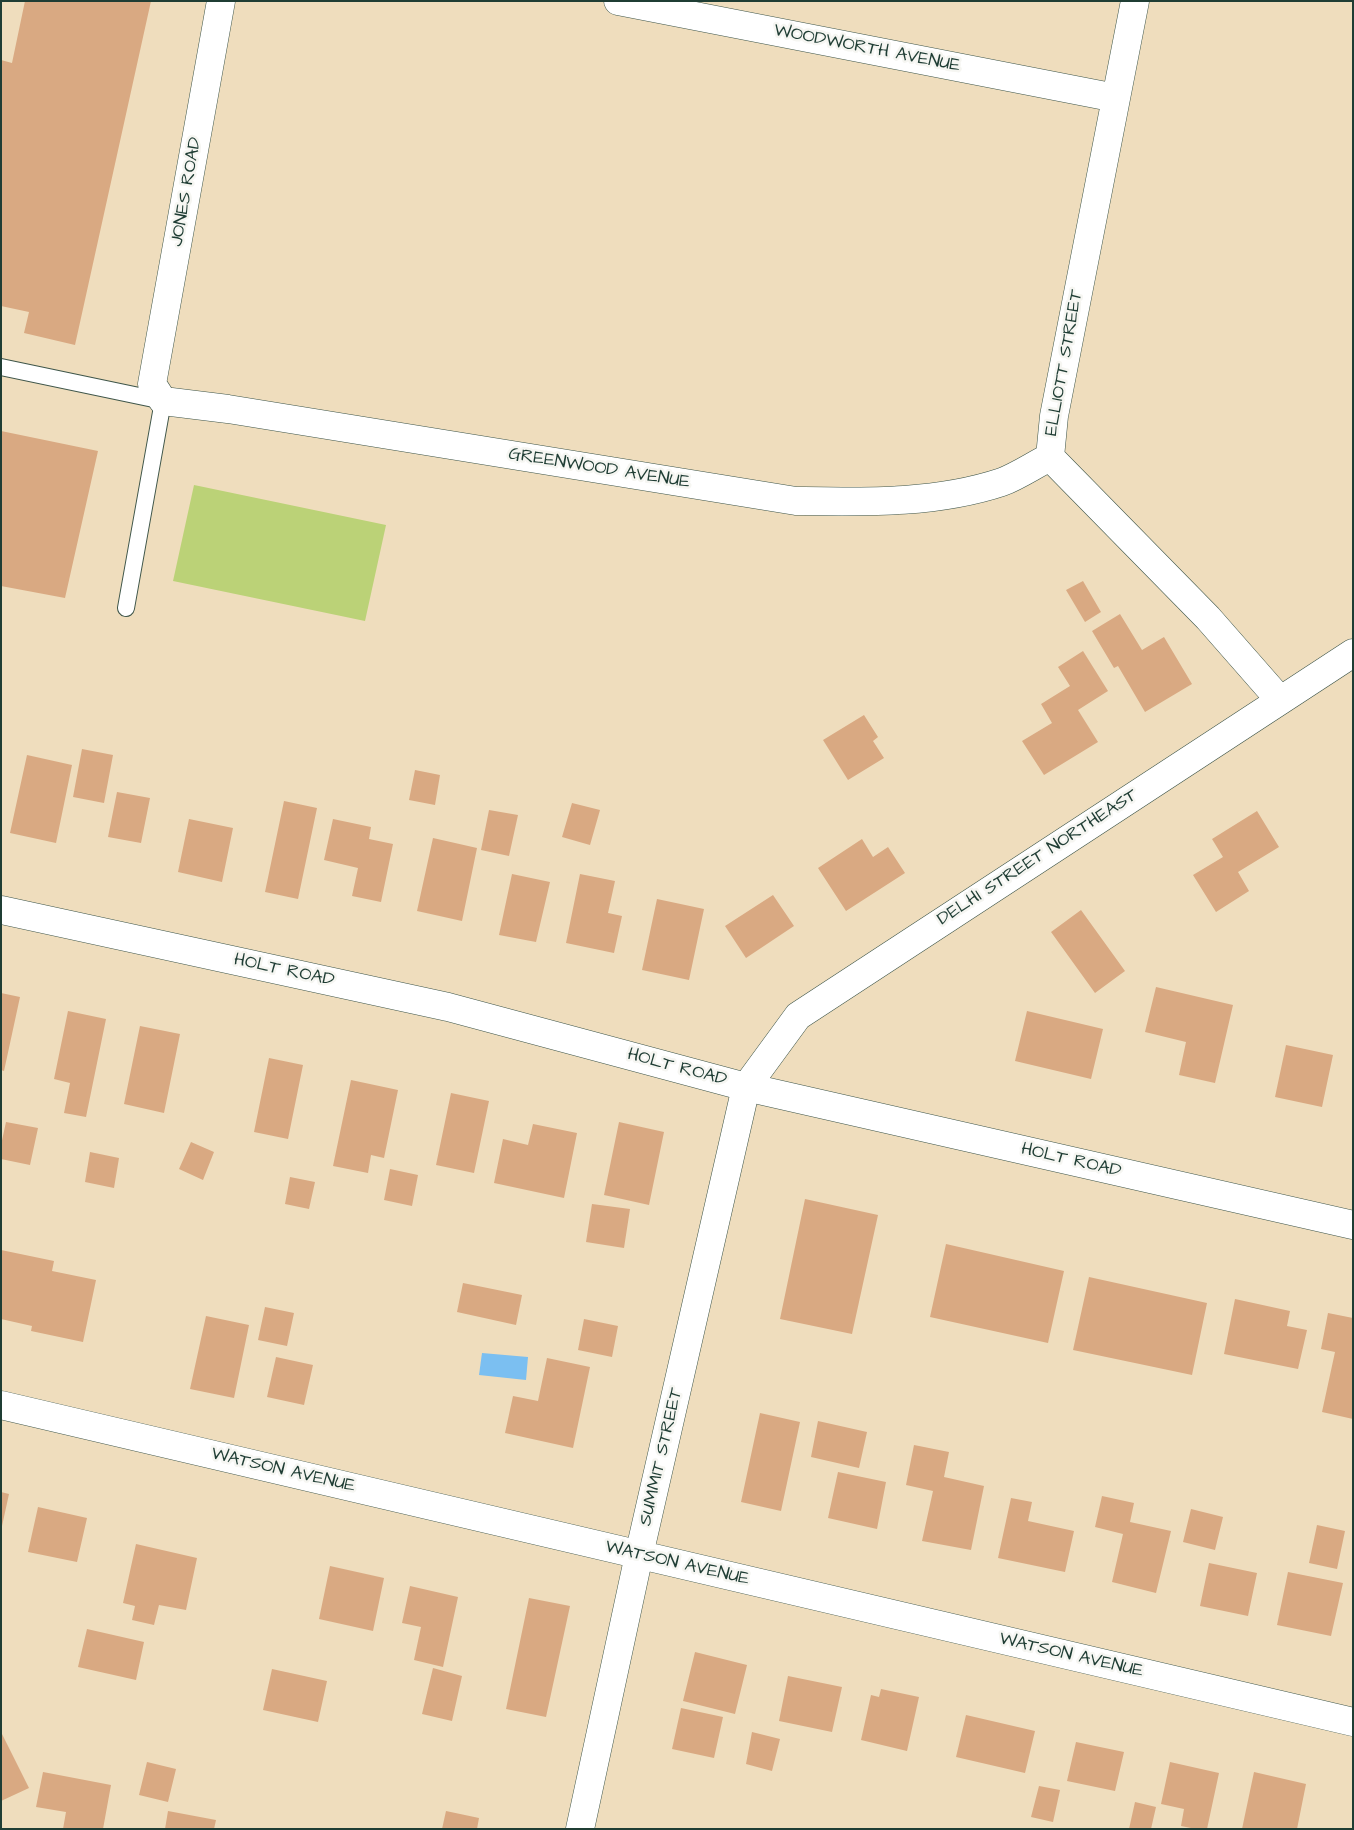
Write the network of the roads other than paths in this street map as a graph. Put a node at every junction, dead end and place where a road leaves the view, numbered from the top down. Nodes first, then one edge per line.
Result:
1 (221, 1) edge
2 (618, 1) edge
3 (1135, 1) edge
4 (1116, 98) junction
5 (1, 367) edge
6 (158, 392) junction
7 (1050, 457) junction
8 (126, 608) dead end
9 (1353, 653) edge
10 (1279, 699) junction
11 (1, 910) edge
12 (746, 1087) junction
13 (1353, 1225) edge
14 (1, 1406) edge
15 (639, 1555) junction
16 (1353, 1722) edge
17 (580, 1829) edge

1 - 6 street, JONES ROAD
2 - 4 street, WOODWORTH AVENUE
3 - 4 street, ELLIOTT STREET
4 - 7 street, ELLIOTT STREET
5 - 6 lane
6 - 7 street, GREENWOOD AVENUE
6 - 8 lane
7 - 10 street, ELLIOTT STREET
9 - 10 street, DELHI STREET NORTHEAST
10 - 12 street, DELHI STREET NORTHEAST
11 - 12 street, HOLT ROAD
12 - 13 street, HOLT ROAD
12 - 15 street, SUMMIT STREET
14 - 15 street, WATSON AVENUE
15 - 16 street, WATSON AVENUE
15 - 17 street, SUMMIT STREET

